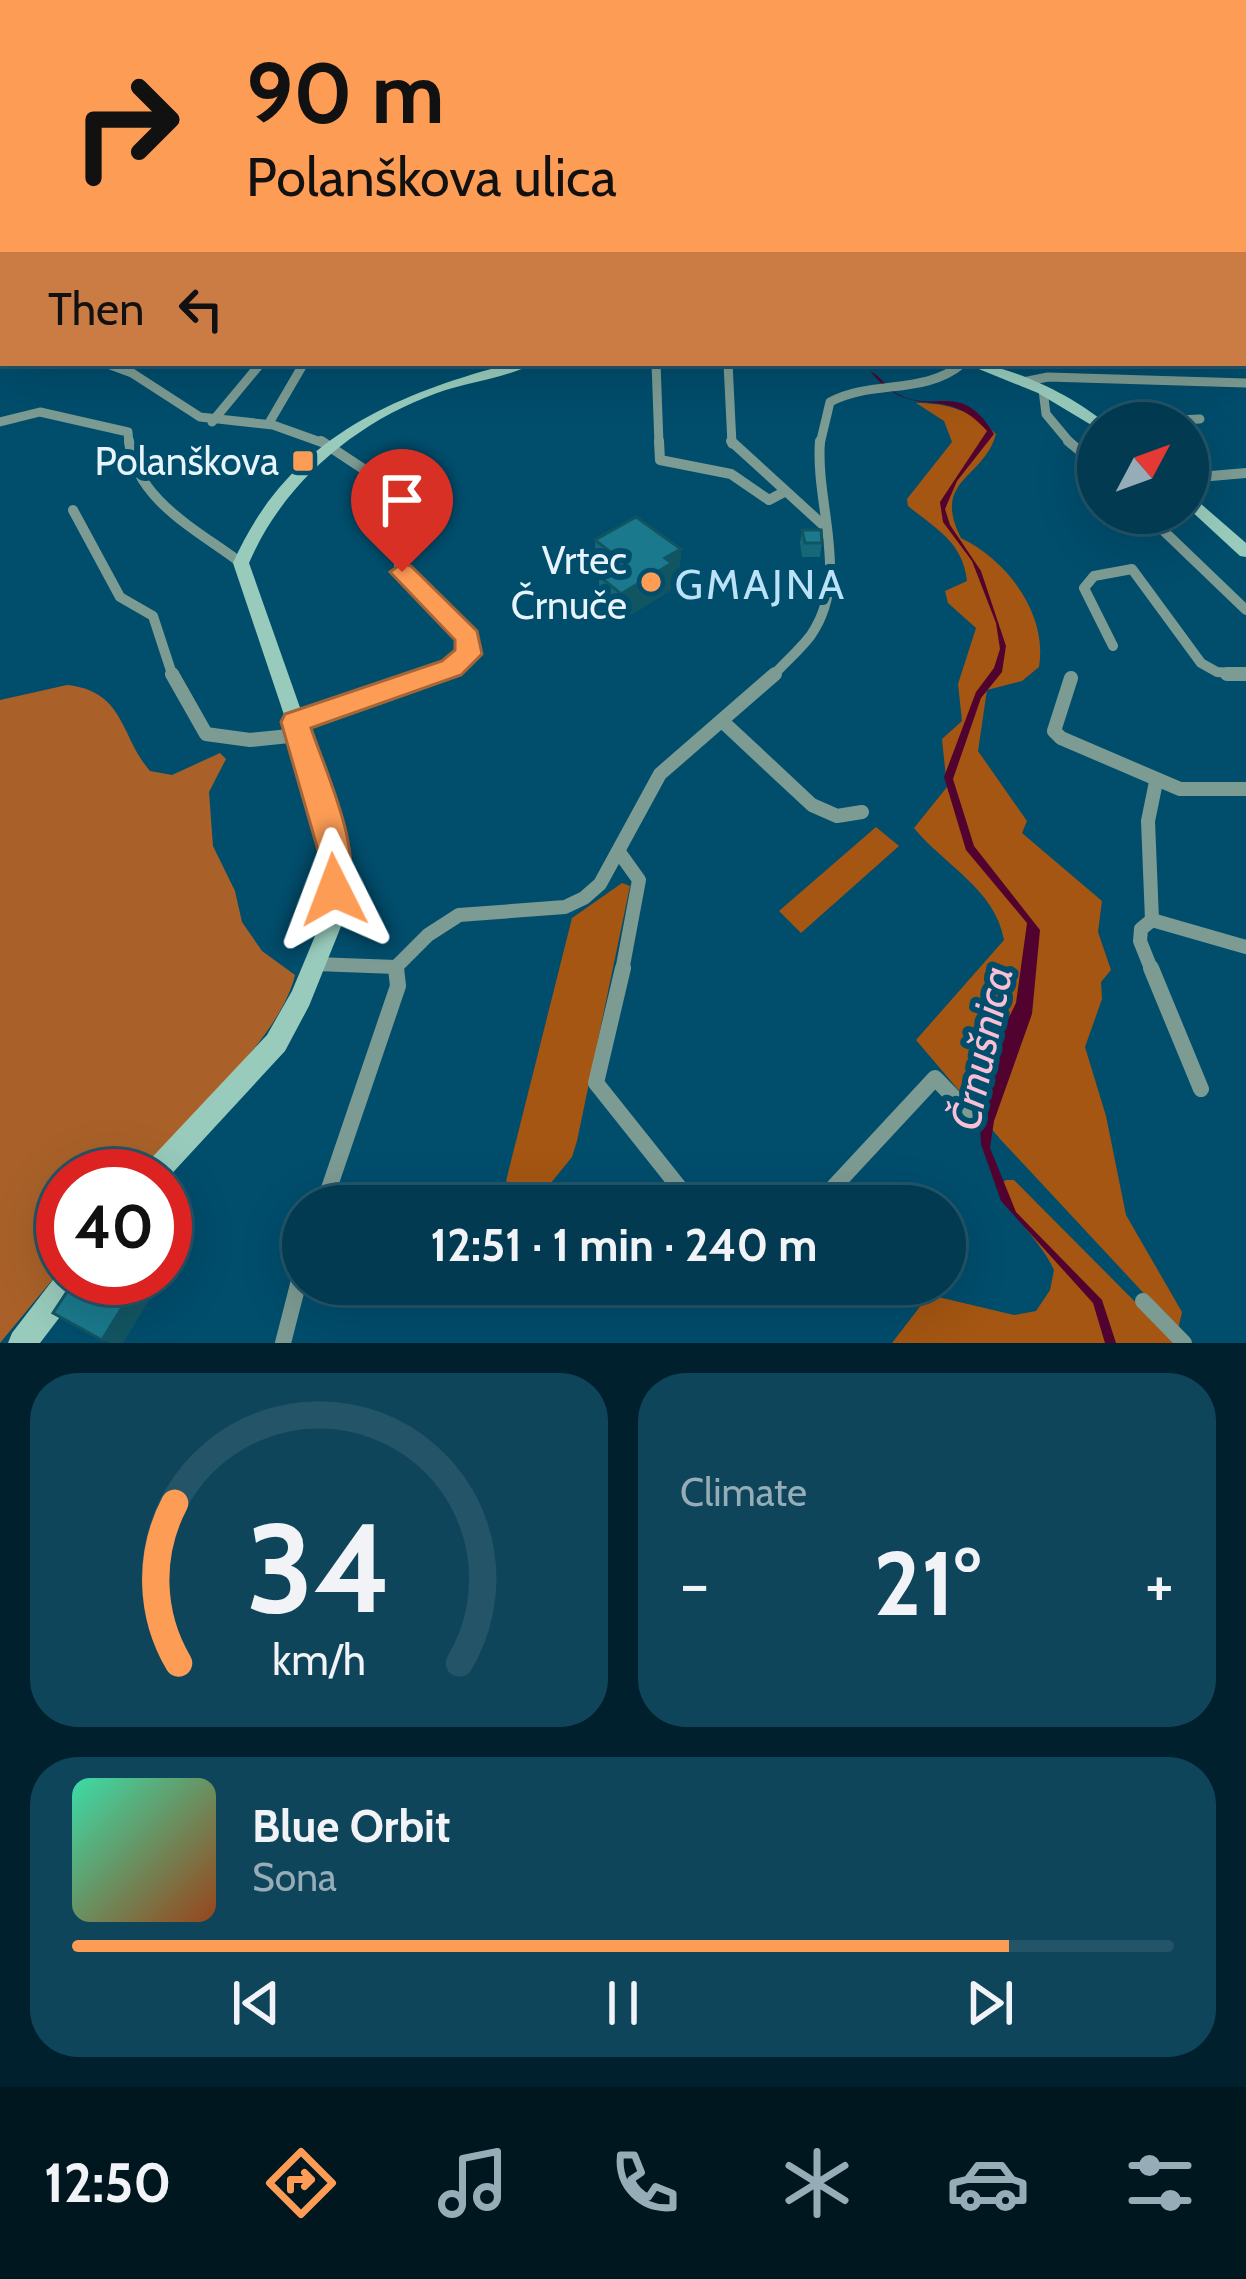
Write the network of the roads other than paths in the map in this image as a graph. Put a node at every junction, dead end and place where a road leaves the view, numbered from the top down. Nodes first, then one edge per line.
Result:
1 (114, 366) edge
2 (259, 366) edge
3 (302, 366) edge
4 (517, 366) edge
5 (656, 366) edge
6 (729, 366) edge
7 (962, 366) edge
8 (976, 366) edge
9 (1023, 382) junction
10 (1246, 383) edge
11 (1042, 391) junction
12 (1077, 411) edge
13 (0, 422) edge
14 (212, 422) junction
15 (269, 423) junction
16 (328, 446) junction
17 (1077, 447) edge
18 (1246, 473) edge
19 (1209, 476) edge
20 (784, 492) junction
21 (73, 510) dead end
22 (1209, 519) edge
23 (823, 525) junction
24 (1167, 534) edge
25 (1246, 552) edge
26 (241, 562) junction
27 (1246, 610) edge
28 (1113, 646) dead end
29 (1246, 674) edge
30 (1071, 678) dead end
31 (722, 721) junction
32 (297, 728) junction
33 (1156, 782) junction
34 (1246, 789) edge
35 (862, 812) dead end
36 (619, 852) junction
37 (1152, 920) junction
38 (1246, 947) edge
39 (315, 964) junction
40 (396, 967) junction
41 (1202, 1089) dead end
42 (976, 1120) dead end
43 (177, 1149) edge
44 (330, 1185) edge
45 (677, 1185) edge
46 (836, 1185) edge
47 (1143, 1301) dead end
48 (53, 1305) edge
49 (293, 1305) edge
50 (28, 1341) edge
51 (283, 1343) edge
52 (1184, 1343) edge

1 - 14 street
2 - 14 street
3 - 15 street
4 - 16 street
5 - 20 street
6 - 20 street
7 - 23 street
8 - 9 street
9 - 10 street
9 - 11 street
11 - 12 street
11 - 17 street
13 - 26 street
14 - 15 street
15 - 16 street
16 - 26 street
16 - 32 street
18 - 19 street
20 - 23 street
21 - 32 street
22 - 25 street
23 - 31 street
24 - 27 street
26 - 32 street
28 - 29 street
30 - 33 street
31 - 35 street
31 - 36 street
32 - 39 street
33 - 34 street
33 - 37 street
36 - 40 street
36 - 45 street
37 - 38 street
37 - 41 street
39 - 40 street
39 - 43 street
40 - 44 street
42 - 46 street
47 - 52 street
48 - 50 street
49 - 51 street

